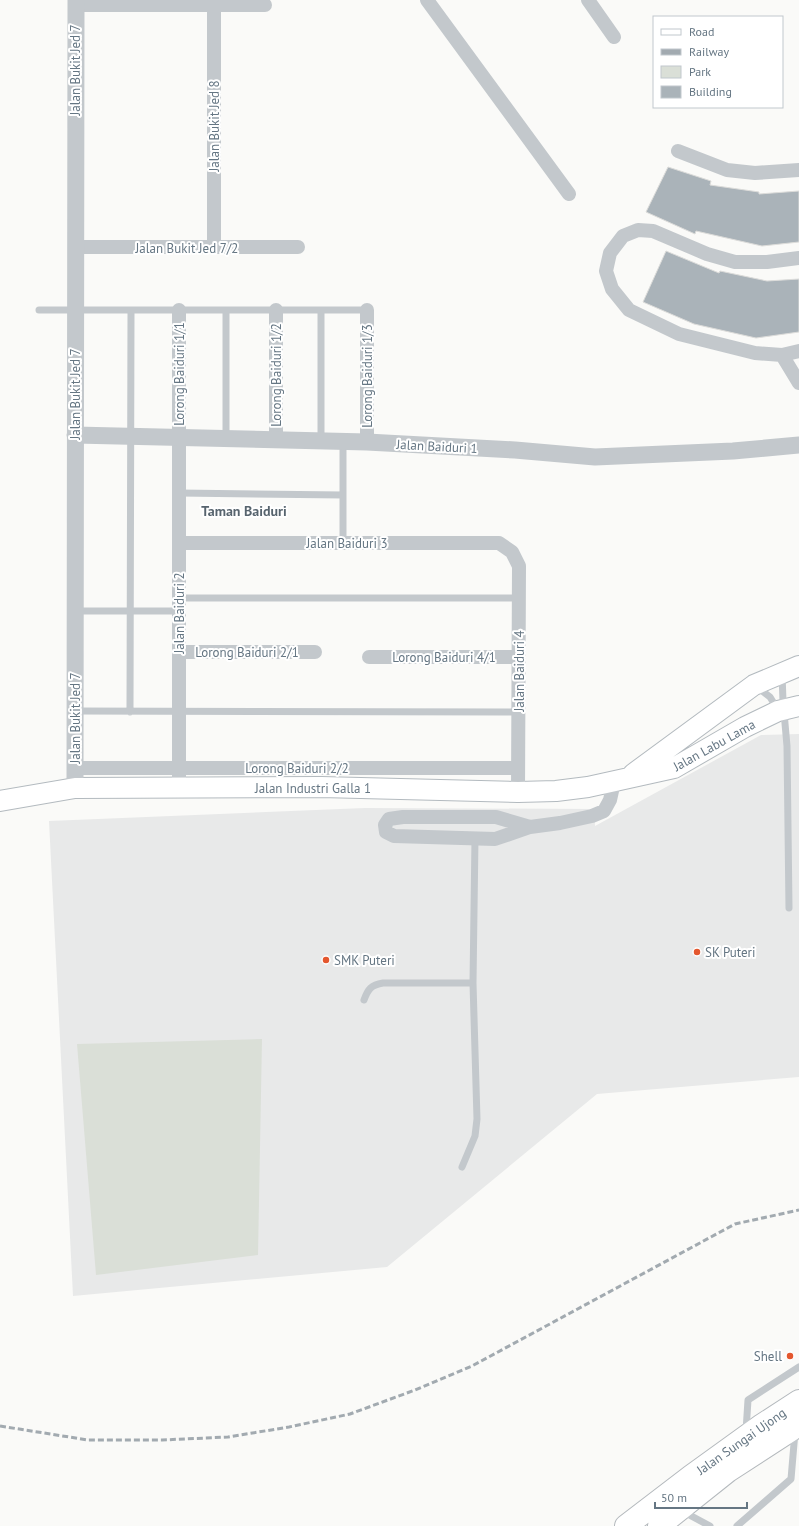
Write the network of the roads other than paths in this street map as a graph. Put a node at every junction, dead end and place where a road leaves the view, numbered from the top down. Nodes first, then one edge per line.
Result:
1 (427, 0) edge
2 (588, 0) edge
3 (76, 2) edge
4 (214, 5) junction
5 (265, 5) dead end
6 (614, 37) dead end
7 (678, 152) dead end
8 (799, 170) edge
9 (569, 194) dead end
10 (75, 247) junction
11 (214, 247) junction
12 (298, 248) dead end
13 (799, 258) edge
14 (39, 310) dead end
15 (75, 310) junction
16 (131, 310) junction
17 (179, 310) junction
18 (226, 310) junction
19 (276, 310) junction
20 (321, 310) junction
21 (368, 310) joint
22 (799, 351) edge
23 (782, 355) junction
24 (799, 383) edge
25 (75, 435) junction
26 (130, 436) junction
27 (179, 438) junction
28 (226, 439) junction
29 (276, 440) junction
30 (321, 441) junction
31 (343, 442) junction
32 (368, 442) junction
33 (799, 445) edge
34 (179, 493) junction
35 (343, 495) junction
36 (179, 543) junction
37 (343, 543) junction
38 (512, 552) joint
39 (519, 598) junction
40 (179, 605) junction
41 (75, 611) junction
42 (130, 611) junction
43 (179, 652) junction
44 (315, 652) dead end
45 (369, 657) dead end
46 (518, 657) junction
47 (791, 669) edge
48 (754, 685) junction
49 (787, 709) edge
50 (75, 711) junction
51 (179, 711) junction
52 (130, 712) junction
53 (518, 712) junction
54 (75, 768) junction
55 (179, 768) junction
56 (518, 768) junction
57 (620, 780) junction
58 (75, 788) junction
59 (179, 788) junction
60 (518, 792) junction
61 (0, 802) edge
62 (530, 826) junction
63 (475, 838) junction
64 (789, 908) dead end
65 (473, 983) junction
66 (364, 1000) dead end
67 (462, 1167) dead end
68 (799, 1367) edge
69 (799, 1401) edge
70 (797, 1426) edge
71 (746, 1437) junction
72 (680, 1510) junction
73 (626, 1526) edge
74 (659, 1526) edge
75 (710, 1526) edge
76 (737, 1526) edge

1 - 9 street
2 - 6 street
3 - 4 street
3 - 10 street, Jalan Bukit Jed 7
4 - 5 street
4 - 11 street, Jalan Bukit Jed 8
7 - 8 street
10 - 11 street, Jalan Bukit Jed 7/2
10 - 15 street, Jalan Bukit Jed 7
11 - 12 street, Jalan Bukit Jed 7/2
13 - 23 street
14 - 15 lane
15 - 16 lane
15 - 25 street, Jalan Bukit Jed 7
16 - 17 lane
16 - 26 lane
17 - 18 lane
17 - 27 street, Lorong Baiduri 1/1
18 - 19 lane
18 - 28 lane
19 - 20 lane
19 - 29 street, Lorong Baiduri 1/2
20 - 21 lane
20 - 30 lane
21 - 32 street, Lorong Baiduri 1/3
22 - 23 street
23 - 24 street
25 - 26 street, Jalan Baiduri 1
25 - 41 street, Jalan Bukit Jed 7
26 - 27 street, Jalan Baiduri 1
26 - 42 lane
27 - 28 street, Jalan Baiduri 1
27 - 34 street, Jalan Baiduri 2
28 - 29 street, Jalan Baiduri 1
29 - 30 street, Jalan Baiduri 1
30 - 31 street, Jalan Baiduri 1
31 - 32 street, Jalan Baiduri 1
31 - 35 lane
32 - 33 street, Jalan Baiduri 1
34 - 35 lane
34 - 36 street, Jalan Baiduri 2
35 - 37 lane
36 - 37 street, Jalan Baiduri 3
36 - 40 street, Jalan Baiduri 2
37 - 38 street, Jalan Baiduri 3
38 - 39 street, Jalan Baiduri 4
39 - 40 lane
39 - 46 street, Jalan Baiduri 4
40 - 42 lane
40 - 43 street, Jalan Baiduri 2
41 - 42 lane
41 - 50 street, Jalan Bukit Jed 7
42 - 52 lane
43 - 44 street, Lorong Baiduri 2/1
43 - 51 street, Jalan Baiduri 2
45 - 46 street, Lorong Baiduri 4/1
46 - 53 street, Jalan Baiduri 4
47 - 48 main road
47 - 49 lane
48 - 49 lane
48 - 57 main road
49 - 57 main road, Jalan Labu Lama
49 - 64 lane
50 - 52 lane
50 - 54 street, Jalan Bukit Jed 7
51 - 52 lane
51 - 53 lane
51 - 55 street, Jalan Baiduri 2
53 - 56 street, Jalan Baiduri 4
54 - 55 street, Lorong Baiduri 2/2
54 - 58 street, Jalan Bukit Jed 7
55 - 56 street, Lorong Baiduri 2/2
55 - 59 street, Jalan Baiduri 2
56 - 60 street, Jalan Baiduri 4
57 - 60 main road, Jalan Industri Galla 1
57 - 62 street
58 - 59 main road, Jalan Industri Galla 1
58 - 61 main road, Jalan Industri Galla 1
59 - 60 main road, Jalan Industri Galla 1
62 - 63 street
62 - 63 street
63 - 65 lane
65 - 66 lane
65 - 67 lane
68 - 71 lane
69 - 71 highway, Jalan Sungai Ujong
70 - 72 highway, Jalan Sungai Ujong
70 - 76 lane
71 - 73 highway, Jalan Sungai Ujong
72 - 74 highway, Jalan Sungai Ujong
72 - 75 lane

